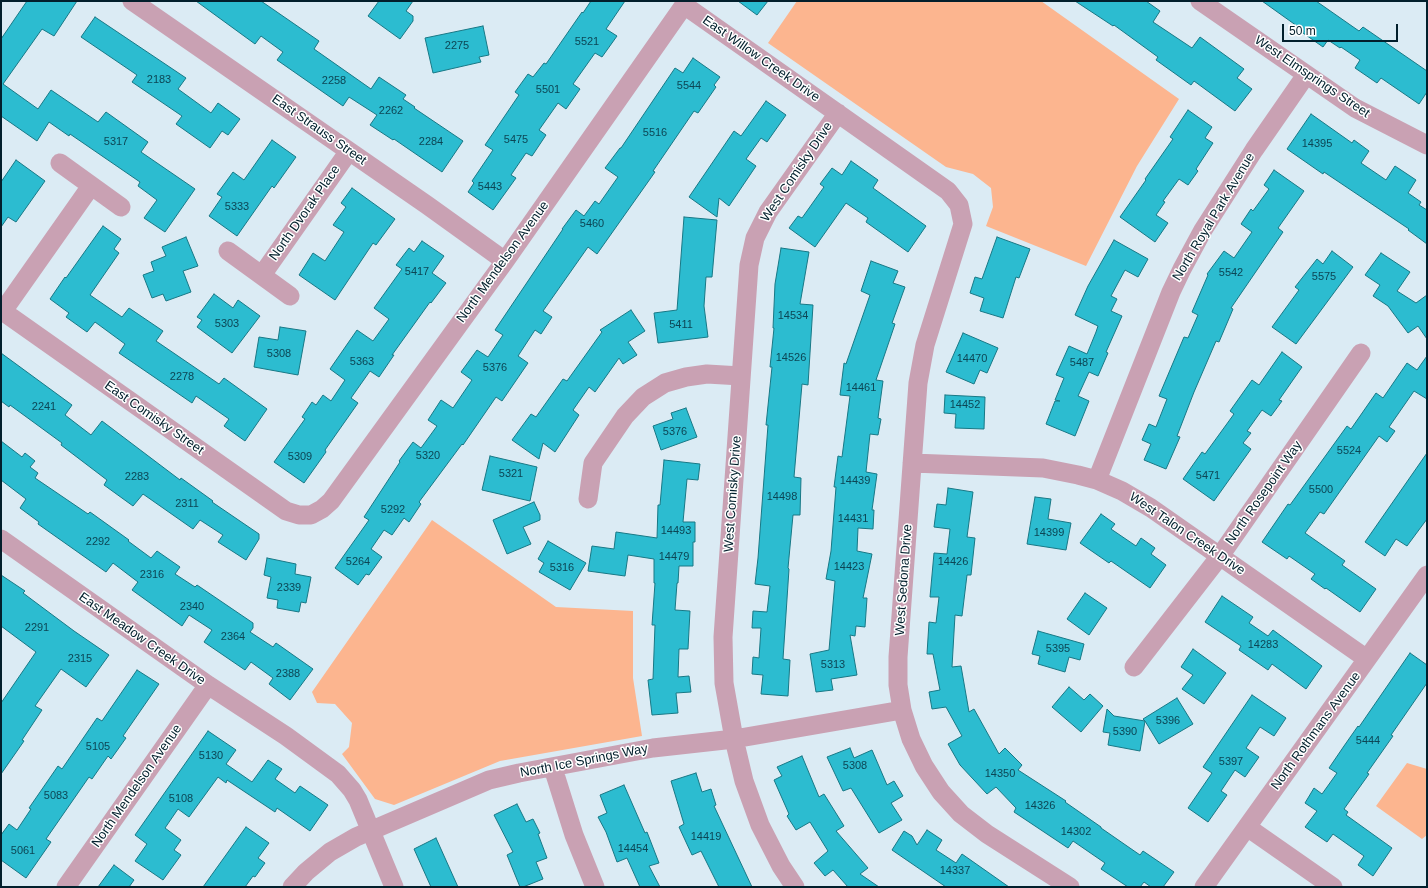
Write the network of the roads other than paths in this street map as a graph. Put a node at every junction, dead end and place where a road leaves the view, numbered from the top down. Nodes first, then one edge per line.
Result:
1 (132, 1) edge
2 (1200, 1) edge
3 (685, 3) edge
4 (1306, 75) junction
5 (838, 113) junction
6 (1427, 145) edge
7 (349, 151) junction
8 (60, 163) dead end
9 (91, 186) junction
10 (959, 205) joint
11 (121, 207) dead end
12 (228, 251) dead end
13 (505, 261) junction
14 (262, 275) junction
15 (290, 296) dead end
16 (2, 311) edge
17 (1361, 353) dead end
18 (741, 376) junction
19 (912, 462) junction
20 (1097, 480) junction
21 (588, 499) dead end
22 (311, 515) joint
23 (1, 539) edge
24 (1220, 556) junction
25 (1427, 575) edge
26 (1367, 659) junction
27 (1134, 667) dead end
28 (208, 686) junction
29 (902, 710) junction
30 (734, 739) junction
31 (553, 768) junction
32 (1247, 827) junction
33 (370, 832) junction
34 (66, 887) edge
35 (292, 887) edge
36 (394, 887) edge
37 (595, 887) edge
38 (795, 887) edge
39 (1070, 887) edge
40 (1204, 887) edge
41 (1333, 887) edge

1 - 7 street, East Strauss Street
2 - 4 street, West Elmsprings Street
3 - 5 street, East Willow Creek Drive
3 - 13 street, North Mendelson Avenue
4 - 6 street, West Elmsprings Street
4 - 20 street, North Royal Park Avenue
5 - 10 street, East Willow Creek Drive
5 - 18 street, West Comisky Drive
7 - 13 street, East Strauss Street
7 - 14 street, North Dvorak Place
8 - 9 street
9 - 11 street
9 - 16 street
10 - 19 street, West Sedona Drive
12 - 14 street
13 - 22 street, North Mendelson Avenue
14 - 15 street
16 - 22 street, East Comisky Street
17 - 24 street, North Rosepoint Way
18 - 21 street
18 - 30 street, West Comisky Drive
19 - 20 street, West Talon Creek Drive
19 - 29 street, West Sedona Drive
20 - 24 street, West Talon Creek Drive
23 - 28 street, East Meadow Creek Drive
24 - 26 street, West Talon Creek Drive
24 - 27 street, North Rosepoint Way
25 - 26 street, North Rothmans Avenue
26 - 32 street, North Rothmans Avenue
28 - 33 street, East Meadow Creek Drive
28 - 34 street, North Mendelson Avenue
29 - 30 street, North Ice Springs Way
29 - 39 street, West Sedona Drive
30 - 31 street, North Ice Springs Way
30 - 38 street, West Comisky Drive
31 - 33 street, North Ice Springs Way
31 - 37 street
32 - 40 street, North Rothmans Avenue
32 - 41 street
33 - 35 street, North Ice Springs Way
33 - 36 street, East Meadow Creek Drive

